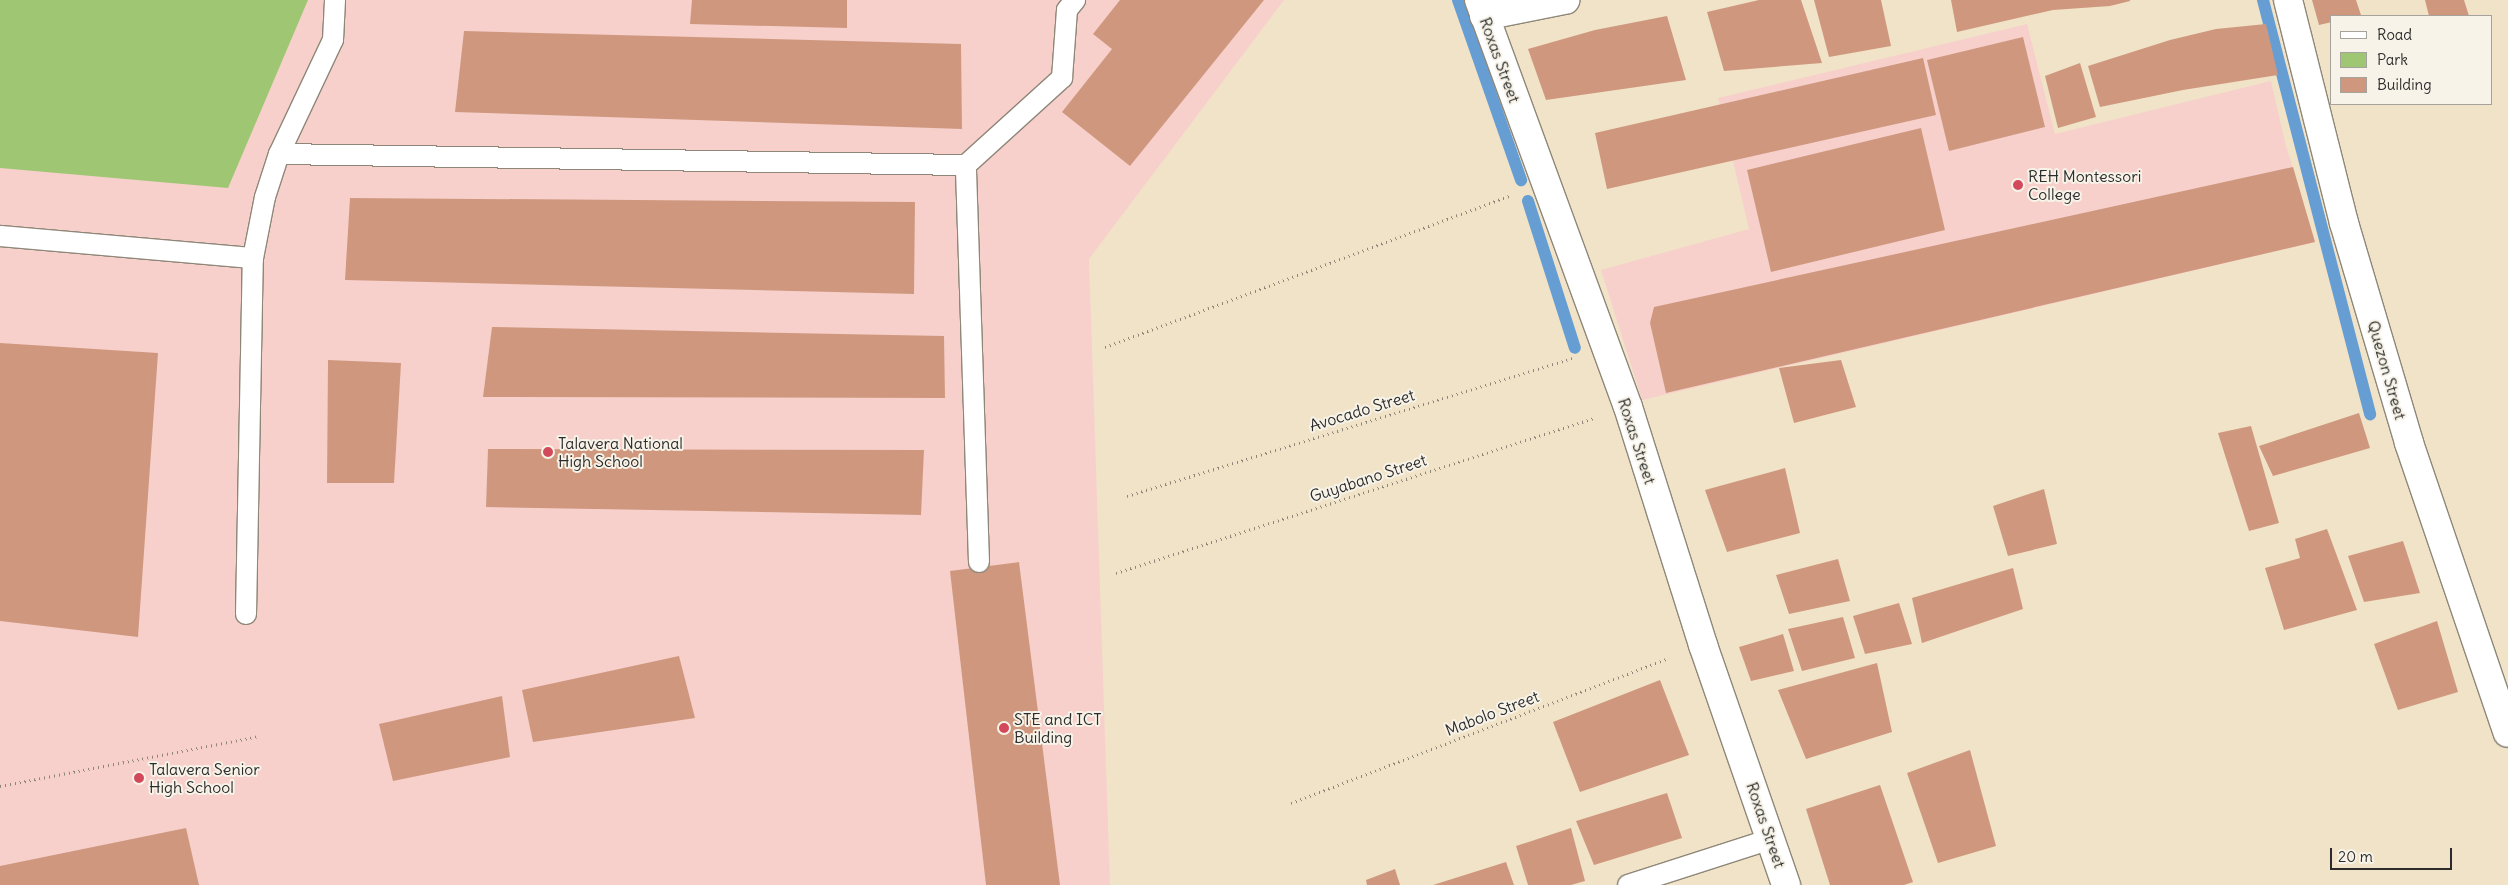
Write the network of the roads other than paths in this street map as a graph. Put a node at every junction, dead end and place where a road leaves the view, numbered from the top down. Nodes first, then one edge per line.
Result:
1 (335, 0) edge
2 (1075, 0) edge
3 (1565, 0) edge
4 (2288, 0) edge
5 (1482, 8) edge
6 (279, 154) junction
7 (966, 164) junction
8 (0, 236) edge
9 (252, 258) junction
10 (979, 562) dead end
11 (246, 614) dead end
12 (2508, 733) edge
13 (1771, 839) junction
14 (1628, 885) edge
15 (1786, 885) edge

1 - 6 lane
2 - 7 lane
3 - 5 street
4 - 12 street, Quezon Street
5 - 13 street, Roxas Street
6 - 7 lane
6 - 9 lane
7 - 10 lane
8 - 9 lane
9 - 11 lane
13 - 14 lane
13 - 15 street, Roxas Street

